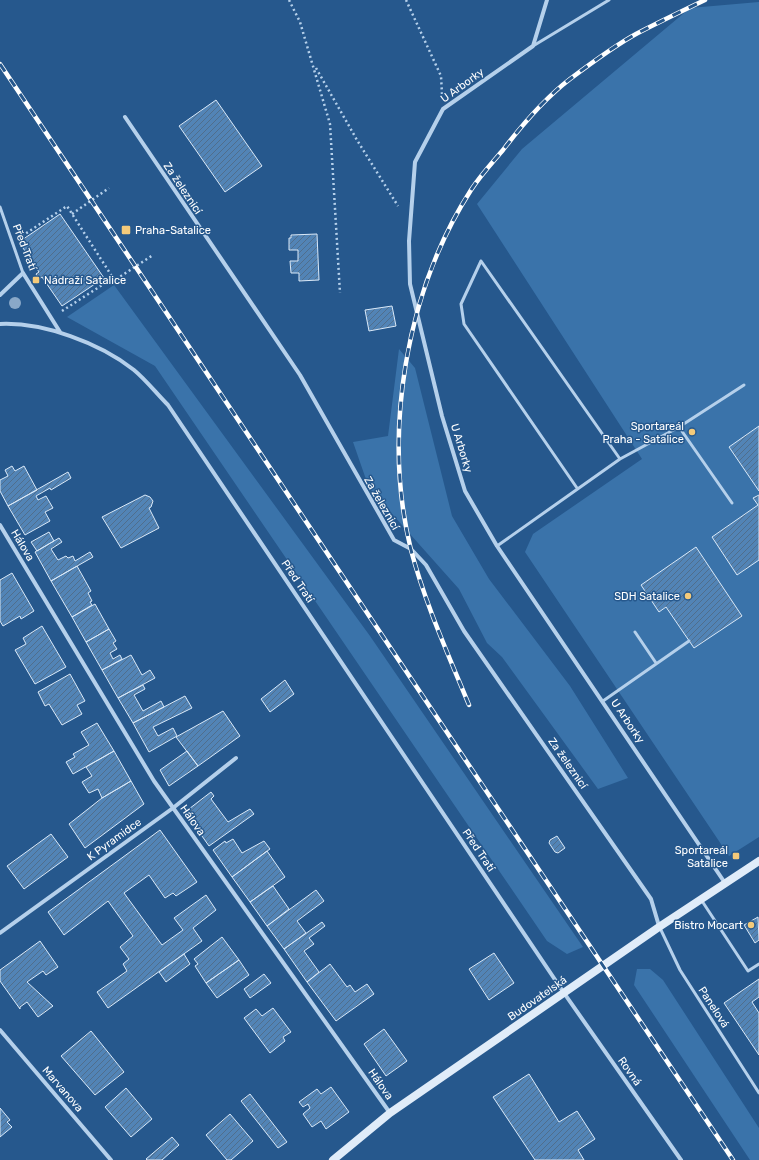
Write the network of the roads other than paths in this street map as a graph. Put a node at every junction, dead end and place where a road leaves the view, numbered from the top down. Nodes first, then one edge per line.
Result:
1 (547, 0) edge
2 (609, 0) edge
3 (533, 46) junction
4 (124, 117) dead end
5 (0, 207) edge
6 (23, 272) junction
7 (0, 295) edge
8 (0, 324) edge
9 (60, 332) junction
10 (744, 384) dead end
11 (679, 427) junction
12 (620, 459) junction
13 (577, 488) junction
14 (732, 503) dead end
15 (0, 525) edge
16 (497, 546) junction
17 (635, 632) dead end
18 (689, 641) dead end
19 (656, 663) junction
20 (603, 701) junction
21 (236, 758) dead end
22 (173, 808) junction
23 (759, 861) edge
24 (725, 884) junction
25 (701, 899) junction
26 (660, 927) junction
27 (0, 933) edge
28 (759, 964) edge
29 (564, 993) junction
30 (0, 1030) edge
31 (759, 1093) edge
32 (390, 1113) junction
33 (111, 1160) edge
34 (333, 1160) edge
35 (681, 1160) edge

1 - 3 street
2 - 3 lane
3 - 16 street, U Arborky
4 - 26 street, Za železnicí
5 - 6 lane, Před Tratí
6 - 7 street
6 - 9 street, Před Tratí
8 - 9 street
9 - 29 street, Před Tratí
10 - 11 lane
11 - 12 lane
11 - 14 lane
12 - 13 lane
12 - 13 lane
13 - 16 lane
15 - 22 street, Hálova
16 - 20 street, U Arborky
17 - 19 lane
18 - 19 lane
19 - 20 lane
20 - 24 street, U Arborky
21 - 22 street, K Pyramidce
22 - 27 street, K Pyramidce
22 - 32 street, Hálova
23 - 24 street, Budovatelská
24 - 25 street, Budovatelská
25 - 26 street, Budovatelská
25 - 28 lane
26 - 29 street, Budovatelská
26 - 31 lane, Panelová
29 - 32 street, Budovatelská
29 - 35 street, Rovná
30 - 33 street, Marvanova
32 - 34 street, Budovatelská

